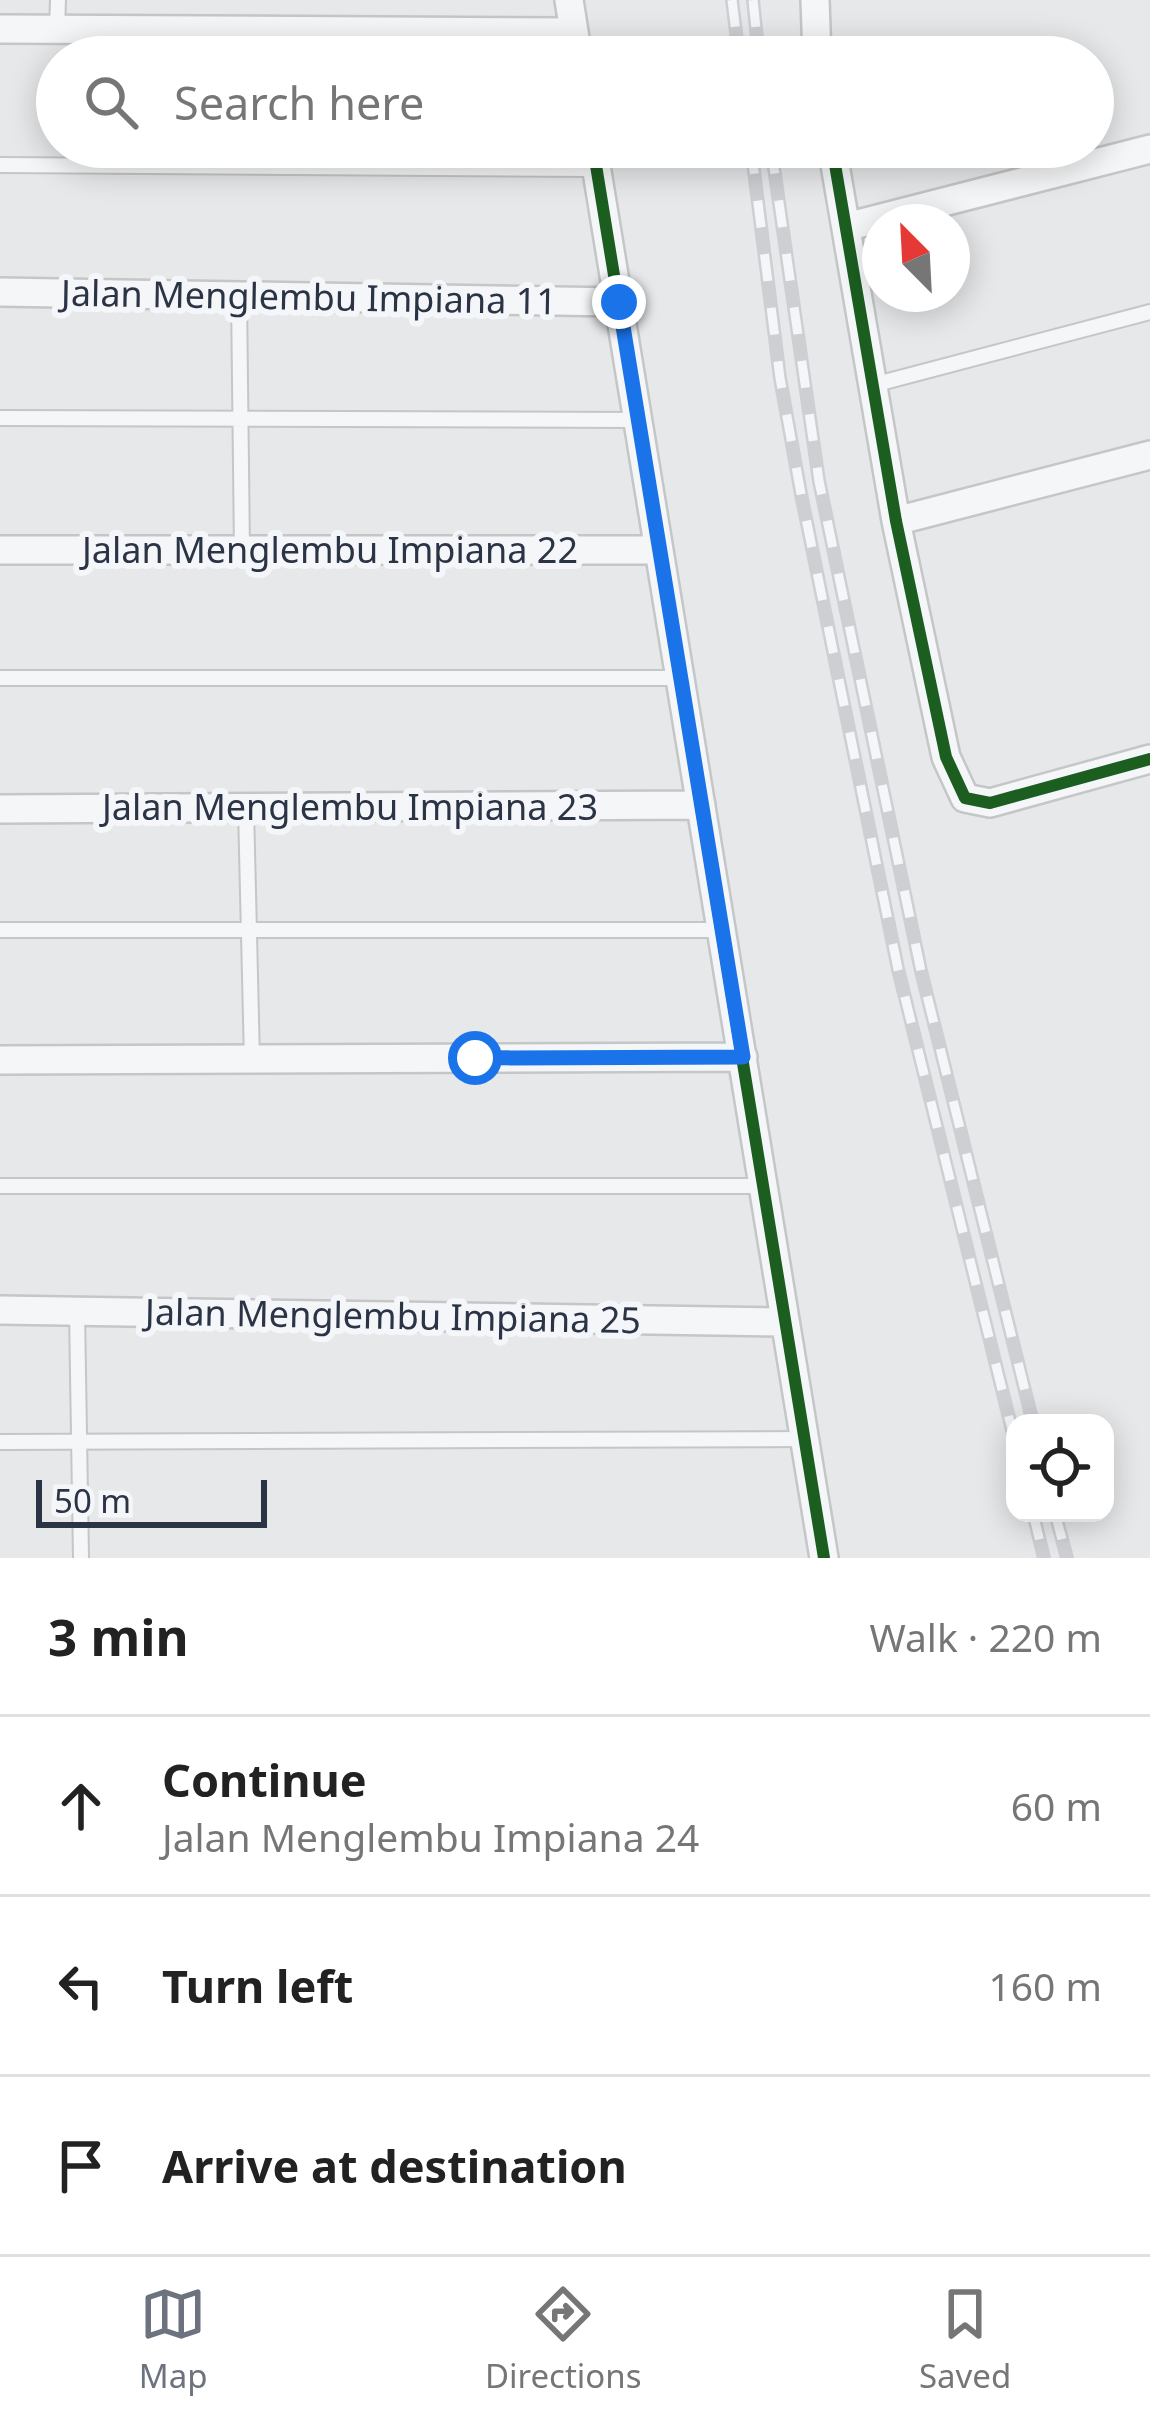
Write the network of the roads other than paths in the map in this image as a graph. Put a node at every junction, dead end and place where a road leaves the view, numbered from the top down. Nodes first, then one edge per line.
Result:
1 (58, 0) edge
2 (569, 0) edge
3 (815, 0) edge
4 (0, 29) edge
5 (57, 29) junction
6 (284, 36) edge
7 (575, 36) edge
8 (816, 36) edge
9 (1150, 149) edge
10 (1114, 158) edge
11 (0, 165) edge
12 (36, 165) edge
13 (597, 168) edge
14 (836, 168) edge
15 (1076, 168) edge
16 (846, 227) junction
17 (0, 292) edge
18 (239, 296) junction
19 (619, 302) junction
20 (1150, 312) edge
21 (873, 385) junction
22 (0, 418) edge
23 (241, 419) junction
24 (638, 420) junction
25 (1150, 455) edge
26 (896, 521) junction
27 (0, 550) edge
28 (659, 550) junction
29 (242, 551) junction
30 (0, 678) edge
31 (680, 678) junction
32 (1150, 759) edge
33 (701, 805) junction
34 (246, 808) junction
35 (0, 809) edge
36 (0, 930) edge
37 (247, 930) junction
38 (721, 930) junction
39 (743, 1057) junction
40 (0, 1060) edge
41 (252, 1060) junction
42 (0, 1186) edge
43 (762, 1186) junction
44 (0, 1310) edge
45 (77, 1311) junction
46 (785, 1322) junction
47 (805, 1439) junction
48 (0, 1442) edge
49 (78, 1443) junction
50 (81, 1558) edge
51 (824, 1558) edge

1 - 5 lane
2 - 7 street
3 - 8 street
4 - 5 street
5 - 6 street
9 - 10 street
11 - 12 lane
13 - 19 street
14 - 16 street
15 - 16 street
16 - 21 street
17 - 18 street, Jalan Menglembu Impiana 11
18 - 19 street, Jalan Menglembu Impiana 11
18 - 23 lane
19 - 24 street
20 - 21 lane
21 - 26 street
22 - 23 lane
23 - 24 lane
23 - 29 lane
24 - 28 street
25 - 26 street
26 - 32 street
27 - 29 street, Jalan Menglembu Impiana 22
28 - 29 street, Jalan Menglembu Impiana 22
28 - 31 street
30 - 31 lane
31 - 33 street
33 - 34 street, Jalan Menglembu Impiana 23
33 - 38 street
34 - 35 street, Jalan Menglembu Impiana 23
34 - 37 lane
36 - 37 lane
37 - 38 lane
37 - 41 lane
38 - 39 street
39 - 41 street
39 - 43 street
40 - 41 street
42 - 43 lane
43 - 46 street
44 - 45 street, Jalan Menglembu Impiana 25
45 - 46 street, Jalan Menglembu Impiana 25
45 - 49 lane
46 - 47 street
47 - 49 lane
47 - 51 street
48 - 49 lane
49 - 50 lane

